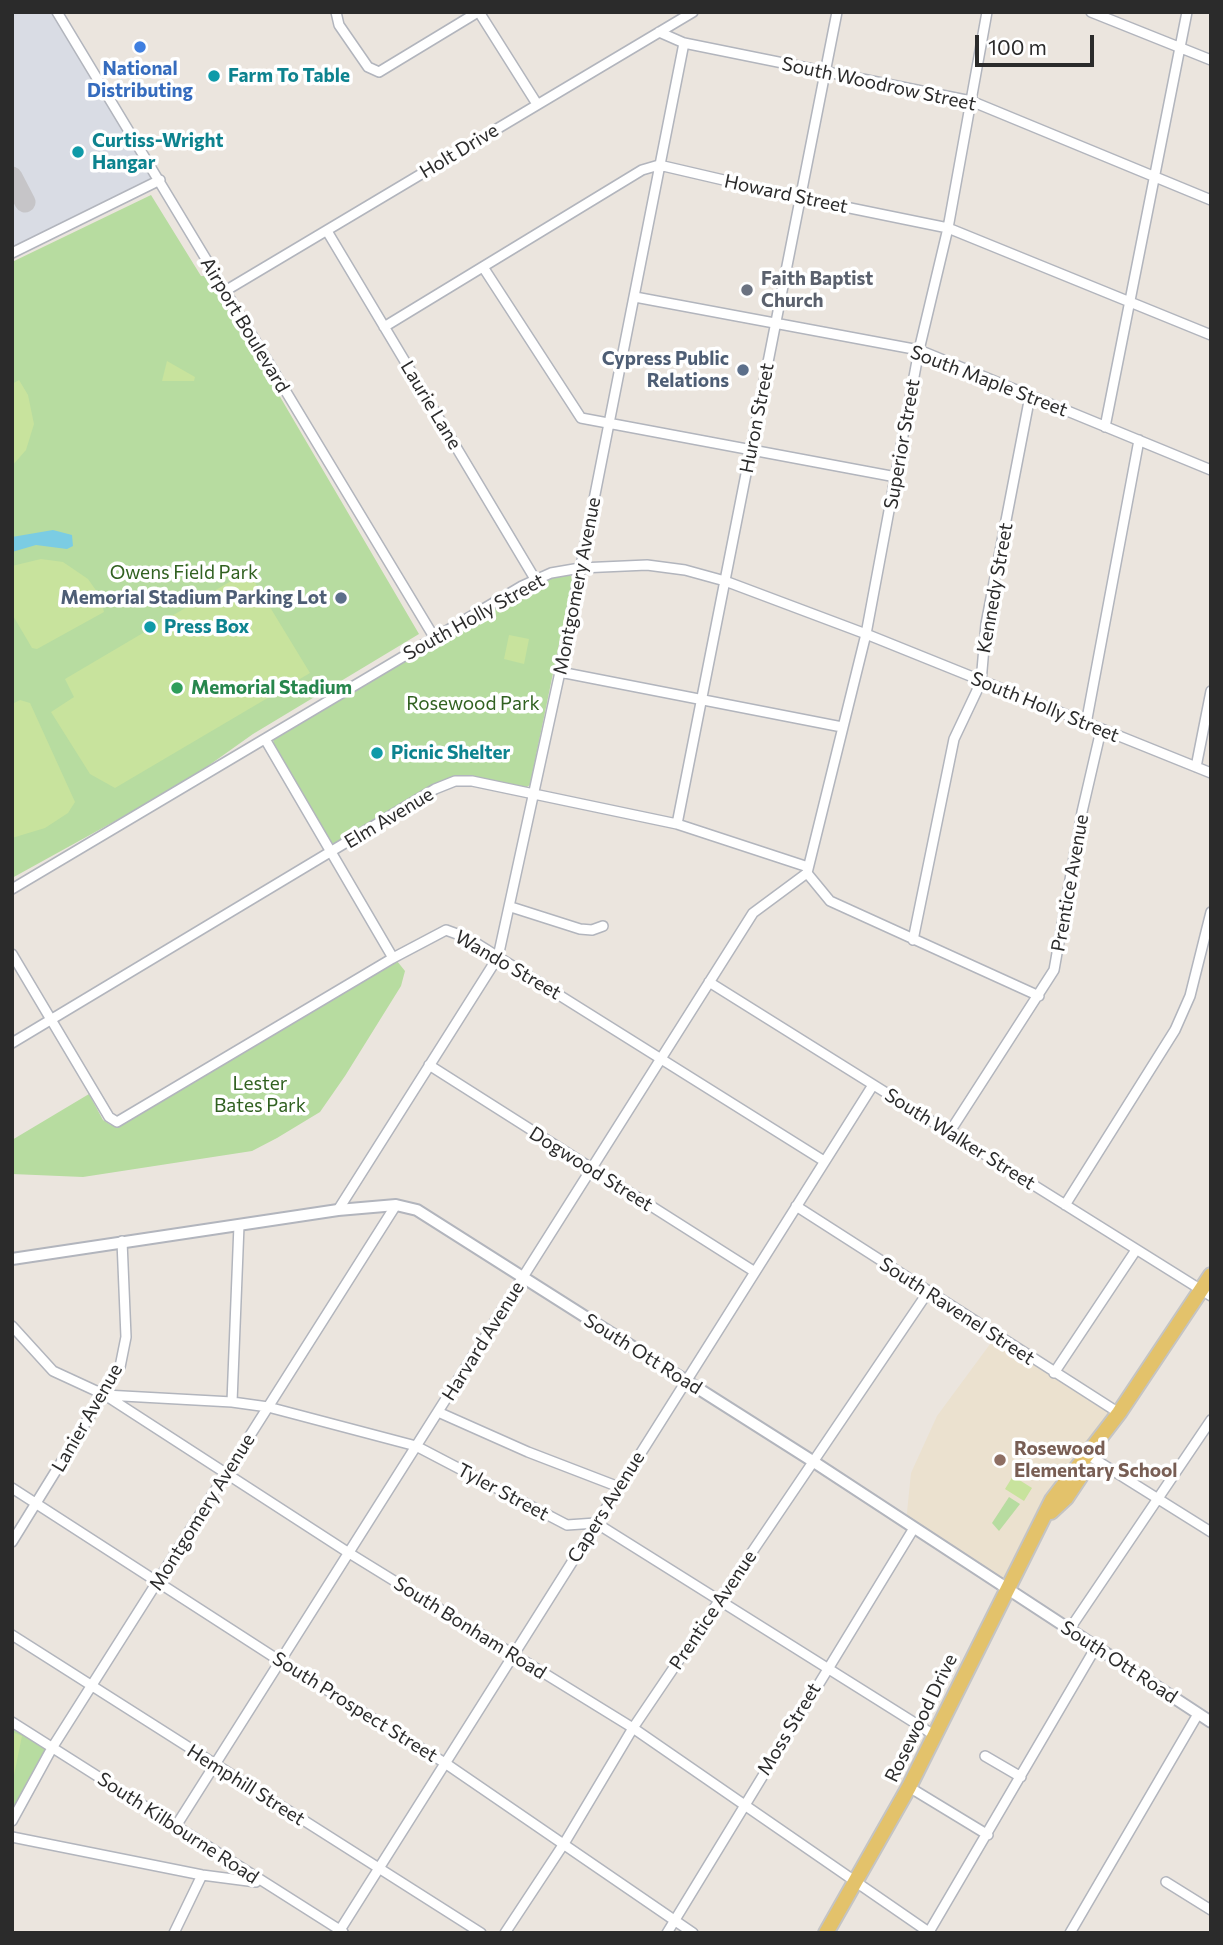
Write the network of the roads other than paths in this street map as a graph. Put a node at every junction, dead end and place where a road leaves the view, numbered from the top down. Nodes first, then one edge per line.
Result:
1 (57, 12) edge
2 (337, 12) edge
3 (478, 12) edge
4 (692, 12) edge
5 (838, 12) edge
6 (987, 12) edge
7 (1091, 12) edge
8 (1187, 12) edge
9 (659, 32) junction
10 (684, 43) junction
11 (1181, 47) junction
12 (1211, 60) edge
13 (826, 71) junction
14 (971, 100) junction
15 (537, 104) junction
16 (659, 165) junction
17 (1156, 179) junction
18 (160, 180) junction
19 (801, 198) junction
20 (1211, 200) edge
21 (948, 228) junction
22 (327, 231) junction
23 (12, 253) edge
24 (483, 267) junction
25 (225, 291) junction
26 (635, 297) junction
27 (1129, 302) junction
28 (776, 324) junction
29 (384, 327) junction
30 (1211, 335) edge
31 (919, 350) junction
32 (1030, 396) junction
33 (610, 423) junction
34 (1105, 427) junction
35 (1139, 440) junction
36 (751, 449) junction
37 (1211, 470) edge
38 (896, 477) junction
39 (580, 568) junction
40 (535, 579) junction
41 (725, 581) junction
42 (866, 634) junction
43 (434, 637) junction
44 (560, 673) junction
45 (981, 682) junction
46 (1211, 691) edge
47 (702, 699) junction
48 (1086, 724) junction
49 (842, 727) junction
50 (1101, 730) junction
51 (265, 739) junction
52 (1196, 767) junction
53 (1211, 773) edge
54 (533, 794) junction
55 (677, 824) junction
56 (330, 854) junction
57 (808, 870) junction
58 (12, 889) edge
59 (511, 907) junction
60 (1211, 912) edge
61 (603, 926) dead end
62 (913, 940) junction
63 (12, 954) edge
64 (498, 957) junction
65 (393, 958) junction
66 (709, 982) junction
67 (1039, 996) junction
68 (50, 1021) junction
69 (12, 1044) edge
70 (661, 1059) junction
71 (429, 1065) junction
72 (873, 1085) junction
73 (949, 1133) junction
74 (824, 1161) junction
75 (591, 1170) junction
76 (396, 1205) junction
77 (1065, 1205) junction
78 (796, 1206) junction
79 (338, 1210) junction
80 (239, 1225) junction
81 (122, 1241) junction
82 (1136, 1250) junction
83 (12, 1259) edge
84 (755, 1272) junction
85 (1211, 1275) edge
86 (522, 1279) junction
87 (928, 1292) junction
88 (1206, 1293) edge
89 (12, 1326) edge
90 (1054, 1373) junction
91 (686, 1381) junction
92 (105, 1395) junction
93 (232, 1402) junction
94 (268, 1407) junction
95 (438, 1412) junction
96 (1119, 1413) junction
97 (1211, 1420) edge
98 (416, 1446) junction
99 (1088, 1455) junction
100 (814, 1462) junction
101 (225, 1475) junction
102 (619, 1487) junction
103 (12, 1488) edge
104 (1157, 1499) junction
105 (36, 1504) junction
106 (596, 1523) junction
107 (914, 1528) junction
108 (1211, 1532) edge
109 (12, 1542) edge
110 (349, 1553) junction
111 (158, 1581) junction
112 (1007, 1588) junction
113 (719, 1599) junction
114 (1069, 1630) junction
115 (12, 1635) edge
116 (1096, 1647) junction
117 (513, 1655) junction
118 (280, 1661) junction
119 (827, 1666) junction
120 (92, 1685) junction
121 (1198, 1714) junction
122 (12, 1722) edge
123 (1211, 1722) edge
124 (633, 1728) junction
125 (934, 1735) junction
126 (52, 1748) junction
127 (985, 1756) dead end
128 (445, 1763) junction
129 (214, 1766) junction
130 (1021, 1777) junction
131 (909, 1787) junction
132 (743, 1806) junction
133 (12, 1821) edge
134 (176, 1826) junction
135 (988, 1835) junction
136 (12, 1837) edge
137 (565, 1842) junction
138 (379, 1868) junction
139 (202, 1875) junction
140 (262, 1882) junction
141 (855, 1882) junction
142 (1166, 1882) dead end
143 (1211, 1910) edge
144 (674, 1920) junction
145 (342, 1931) edge
146 (929, 1932) edge
147 (174, 1933) edge
148 (481, 1933) edge
149 (505, 1933) edge
150 (667, 1933) edge
151 (693, 1933) edge
152 (826, 1933) edge
153 (1070, 1933) edge

1 - 18 street, Airport Boulevard
2 - 3 street
3 - 15 street
4 - 9 street, Holt Drive
5 - 13 street, Huron Street
6 - 14 street, Superior Street
7 - 11 street
8 - 11 street
9 - 10 street, South Woodrow Street
9 - 15 street, Holt Drive
10 - 13 street, South Woodrow Street
10 - 16 street, Montgomery Avenue
11 - 12 street
11 - 17 street
13 - 14 street, South Woodrow Street
13 - 19 street, Huron Street
14 - 17 street, South Woodrow Street
14 - 21 street, Superior Street
15 - 22 street, Holt Drive
16 - 19 street, Howard Street
16 - 24 street
16 - 26 street, Montgomery Avenue
17 - 20 street, South Woodrow Street
17 - 27 street
18 - 23 street
18 - 25 street, Airport Boulevard
19 - 21 street, Howard Street
19 - 28 street, Huron Street
21 - 27 street, Howard Street
21 - 31 street, Superior Street
22 - 25 street, Holt Drive
22 - 29 street, Laurie Lane
24 - 29 street
24 - 33 street
25 - 43 street, Airport Boulevard
26 - 28 street, South Maple Street
26 - 33 street, Montgomery Avenue
27 - 30 street, Howard Street
27 - 34 street
28 - 31 street, South Maple Street
28 - 36 street, Huron Street
29 - 40 street, Laurie Lane
31 - 32 street, South Maple Street
31 - 38 street, Superior Street
32 - 34 street, South Maple Street
32 - 45 street, Kennedy Street
33 - 36 street
33 - 39 street, Montgomery Avenue
34 - 35 street, South Maple Street
35 - 37 street, South Maple Street
35 - 48 street
36 - 38 street
36 - 41 street, Huron Street
38 - 42 street, Superior Street
39 - 40 street, South Holly Street
39 - 41 street, South Holly Street
39 - 44 street, Montgomery Avenue
40 - 43 street, South Holly Street
41 - 42 street, South Holly Street
41 - 47 street, Huron Street
42 - 45 street, South Holly Street
42 - 49 street, Superior Street
43 - 51 street, South Holly Street
44 - 47 street
44 - 54 street, Montgomery Avenue
45 - 48 street, South Holly Street
45 - 62 street, Kennedy Street
46 - 52 street
47 - 49 street
47 - 55 street, Huron Street
48 - 50 street, South Holly Street
49 - 57 street, Superior Street
50 - 52 street, South Holly Street
50 - 67 street, Prentice Avenue
51 - 56 street
51 - 58 street, South Holly Street
52 - 53 street, South Holly Street
54 - 55 street, Elm Avenue
54 - 56 street, Elm Avenue
54 - 59 street, Montgomery Avenue
55 - 57 street, Elm Avenue
56 - 65 street
56 - 68 street, Elm Avenue
57 - 62 street
57 - 66 street, Harvard Avenue
59 - 61 street
59 - 64 street, Montgomery Avenue
60 - 77 street
62 - 67 street
63 - 68 street
64 - 65 street, Wando Street
64 - 70 street, Wando Street
64 - 71 street, Montgomery Avenue
65 - 68 street, Wando Street
66 - 70 street, Harvard Avenue
66 - 72 street, South Walker Street
67 - 73 street, Prentice Avenue
68 - 69 street, Elm Avenue
70 - 74 street, Wando Street
70 - 75 street, Harvard Avenue
71 - 75 street, Dogwood Street
71 - 79 street, Montgomery Avenue
72 - 73 street, South Walker Street
72 - 74 street, Capers Avenue
73 - 77 street, South Walker Street
74 - 78 street, Capers Avenue
75 - 84 street, Dogwood Street
75 - 86 street, Harvard Avenue
76 - 79 street, South Ott Road
76 - 86 street, South Ott Road
76 - 94 street, Montgomery Avenue
77 - 82 street, South Walker Street
78 - 84 street, Capers Avenue
78 - 87 street, South Ravenel Street
79 - 80 street, South Ott Road
80 - 81 street, South Ott Road
80 - 93 street
81 - 83 street, South Ott Road
81 - 92 street, Lanier Avenue
82 - 88 street, South Walker Street
82 - 90 street
84 - 91 street, Capers Avenue
85 - 88 main road, Rosewood Drive
86 - 91 street, South Ott Road
86 - 95 street, Harvard Avenue
87 - 90 street, South Ravenel Street
87 - 100 street, Prentice Avenue
88 - 96 main road, Rosewood Drive
89 - 92 street, South Bonham Road
90 - 96 street, South Ravenel Street
91 - 100 street, South Ott Road
91 - 102 street, Capers Avenue
92 - 93 street, Tyler Street
92 - 101 street, South Bonham Road
92 - 105 street, Lanier Avenue
93 - 94 street, Tyler Street
94 - 98 street, Tyler Street
94 - 101 street, Montgomery Avenue
95 - 98 street, Harvard Avenue
95 - 102 street
96 - 99 main road, Rosewood Drive
97 - 104 street
98 - 106 street, Tyler Street
98 - 110 street, Harvard Avenue
99 - 104 street
99 - 112 main road, Rosewood Drive
100 - 107 street, South Ott Road
100 - 113 street, Prentice Avenue
101 - 110 street, South Bonham Road
101 - 111 street, Montgomery Avenue
102 - 106 street, Capers Avenue
103 - 105 street, South Prospect Street
104 - 108 street
104 - 114 street
105 - 109 street, Lanier Avenue
105 - 111 street, South Prospect Street
106 - 113 street
106 - 117 street, Capers Avenue
107 - 112 street, South Ott Road
107 - 119 street, Moss Street
110 - 117 street, South Bonham Road
110 - 118 street, Harvard Avenue
111 - 118 street, South Prospect Street
111 - 120 street, Montgomery Avenue
112 - 114 street, South Ott Road
112 - 125 main road, Rosewood Drive
113 - 119 street
113 - 124 street, Prentice Avenue
114 - 116 street, South Ott Road
115 - 120 street, Hemphill Street
116 - 121 street, South Ott Road
116 - 130 street
117 - 124 street, South Bonham Road
117 - 128 street, Capers Avenue
118 - 128 street, South Prospect Street
118 - 129 street, Harvard Avenue
119 - 125 street
119 - 132 street, Moss Street
120 - 126 street, Montgomery Avenue
120 - 129 street, Hemphill Street
121 - 123 street, South Ott Road
121 - 153 street
122 - 126 street, South Kilbourne Road
124 - 132 street, South Bonham Road
124 - 137 street, Prentice Avenue
125 - 131 main road, Rosewood Drive
126 - 133 street, Montgomery Avenue
126 - 134 street, South Kilbourne Road
127 - 130 street
128 - 137 street, South Prospect Street
128 - 138 street, Capers Avenue
129 - 134 street, Harvard Avenue
129 - 138 street, Hemphill Street
130 - 135 street
131 - 135 street
131 - 141 main road, Rosewood Drive
132 - 141 street, South Bonham Road
132 - 144 street, Moss Street
134 - 140 street, South Kilbourne Road
135 - 146 street
136 - 139 street
137 - 144 street, South Prospect Street
137 - 149 street, Prentice Avenue
138 - 145 street, Capers Avenue
138 - 148 street, Hemphill Street
139 - 140 street
139 - 147 street
140 - 145 street, South Kilbourne Road
141 - 146 street, South Bonham Road
141 - 152 main road, Rosewood Drive
142 - 143 street
144 - 150 street, Moss Street
144 - 151 street, South Prospect Street

